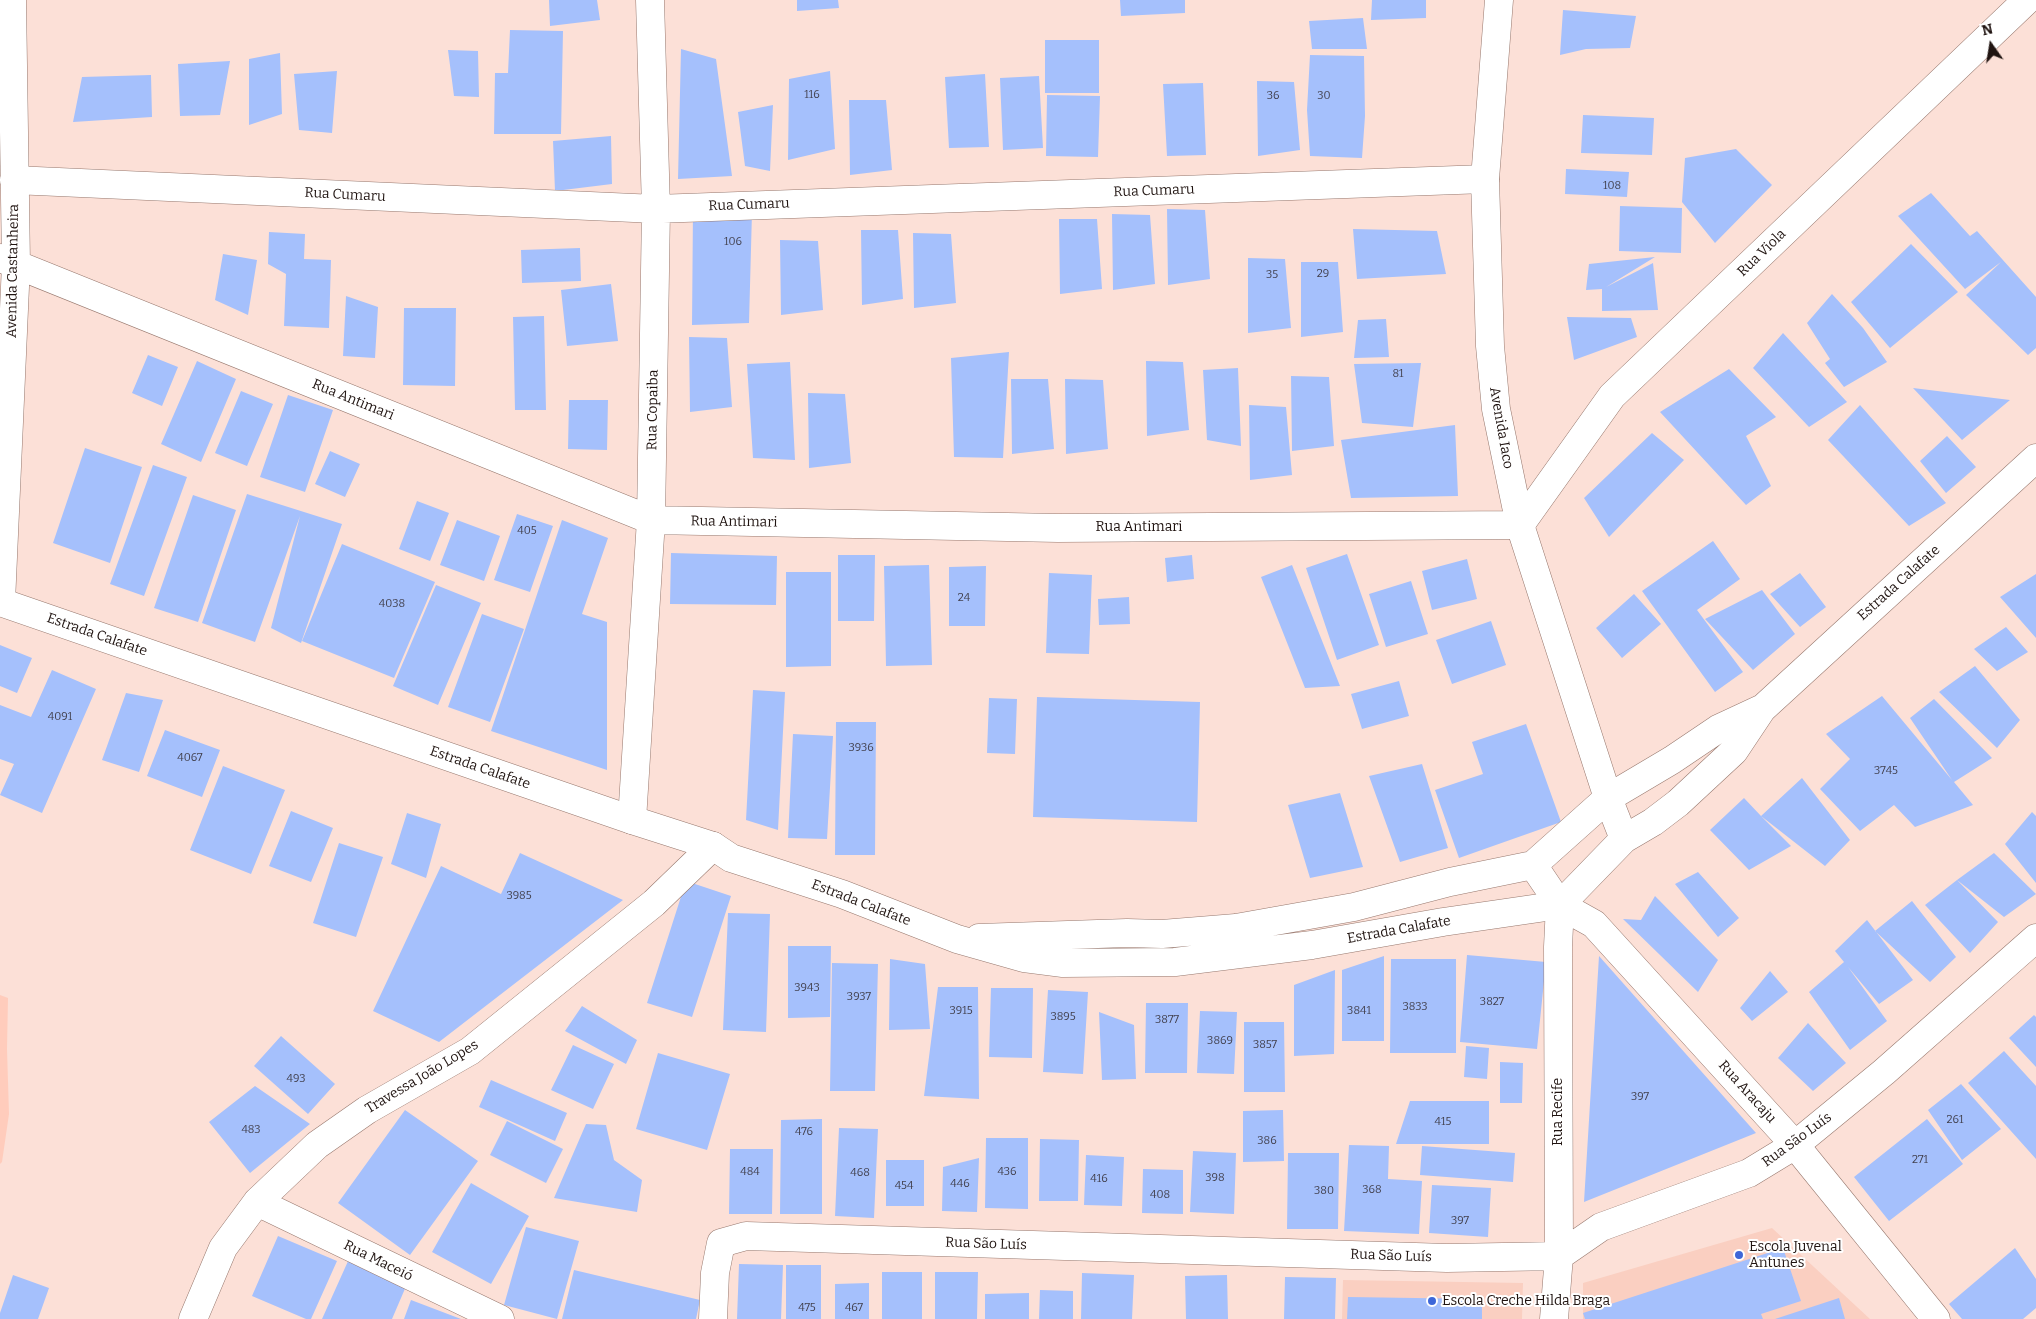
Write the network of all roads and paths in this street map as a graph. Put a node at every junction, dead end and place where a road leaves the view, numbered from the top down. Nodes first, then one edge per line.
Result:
1 (12, 0) edge
2 (650, 0) edge
3 (1499, 0) edge
4 (2027, 0) edge
5 (1485, 179) junction
6 (14, 180) junction
7 (656, 209) junction
8 (8, 261) edge
9 (2036, 458) edge
10 (651, 520) junction
11 (1520, 525) junction
12 (0, 602) edge
13 (1762, 709) junction
14 (1608, 798) junction
15 (632, 820) junction
16 (1624, 839) junction
17 (713, 846) junction
18 (1533, 865) junction
19 (1560, 905) junction
20 (2036, 938) edge
21 (957, 939) junction
22 (1795, 1145) junction
23 (257, 1202) junction
24 (1558, 1256) junction
25 (193, 1319) edge
26 (500, 1319) edge
27 (713, 1319) edge
28 (1554, 1319) edge
29 (1936, 1319) edge

1 - 6 street, Avenida Castanheira
2 - 7 street, Rua Copaiba
3 - 5 street, Avenida Iaco
4 - 11 street, Rua Viola
5 - 7 street, Rua Cumaru
5 - 11 street, Avenida Iaco
6 - 7 street, Rua Cumaru
6 - 8 street, Avenida Castanheira
7 - 10 street, Rua Copaiba
8 - 10 street, Rua Antimari
8 - 12 street, Avenida Castanheira
9 - 13 street, Estrada Calafate
10 - 11 street, Rua Antimari
10 - 15 street, Rua Copaiba
11 - 14 street, Avenida Iaco
12 - 15 street, Estrada Calafate
13 - 14 street, Estrada Calafate
13 - 16 street, Estrada Calafate
14 - 16 street, Avenida Iaco
14 - 18 street, Estrada Calafate
15 - 17 street, Estrada Calafate
16 - 19 street, Estrada Calafate
17 - 21 street, Estrada Calafate
17 - 23 street, Travessa João Lopes
18 - 19 street
18 - 21 street, Estrada Calafate
19 - 21 street, Estrada Calafate
19 - 22 street, Rua Aracaju
19 - 24 street, Rua Recife
20 - 22 street, Rua São Luís
22 - 24 street, Rua São Luís
22 - 29 street, Rua Aracaju
23 - 25 street, Travessa João Lopes
23 - 26 street, Rua Maceió
24 - 27 street, Rua São Luís
24 - 28 street, Rua Recife

